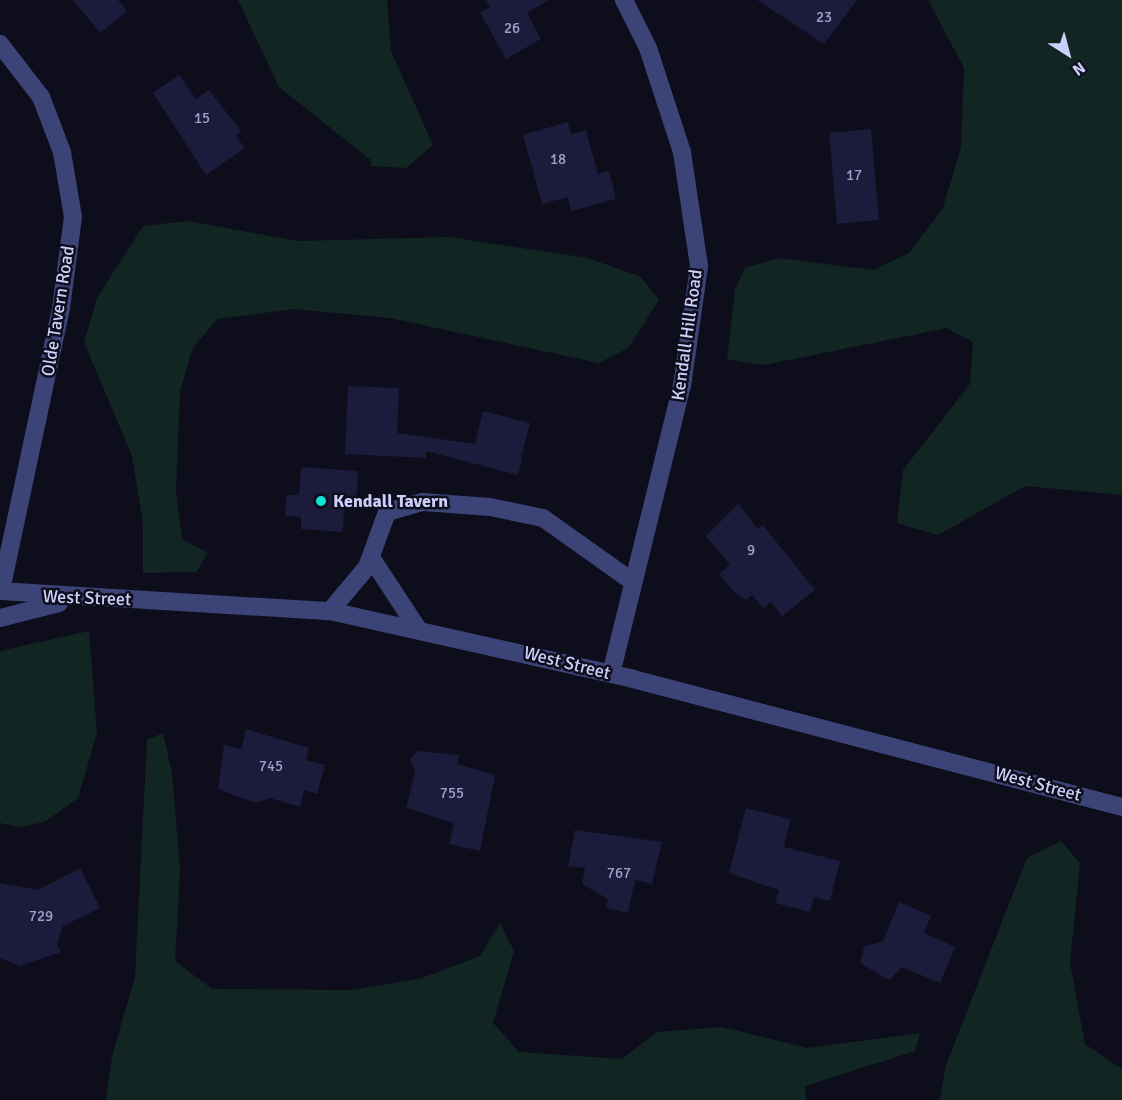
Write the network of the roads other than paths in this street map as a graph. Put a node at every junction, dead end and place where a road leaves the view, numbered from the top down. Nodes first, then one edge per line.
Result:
1 (624, 0) edge
2 (0, 44) edge
3 (372, 559) junction
4 (633, 582) junction
5 (0, 591) edge
6 (78, 598) junction
7 (330, 611) junction
8 (0, 618) edge
9 (418, 629) junction
10 (611, 674) junction
11 (1122, 807) edge

1 - 4 street, Kendall Hill Road
2 - 5 street, Olde Tavern Road
3 - 4 street
3 - 7 street
3 - 9 street
4 - 10 street, Kendall Hill Road
5 - 6 street, West Street
6 - 7 street, West Street
6 - 8 street
7 - 9 street, West Street
9 - 10 street, West Street
10 - 11 street, West Street

